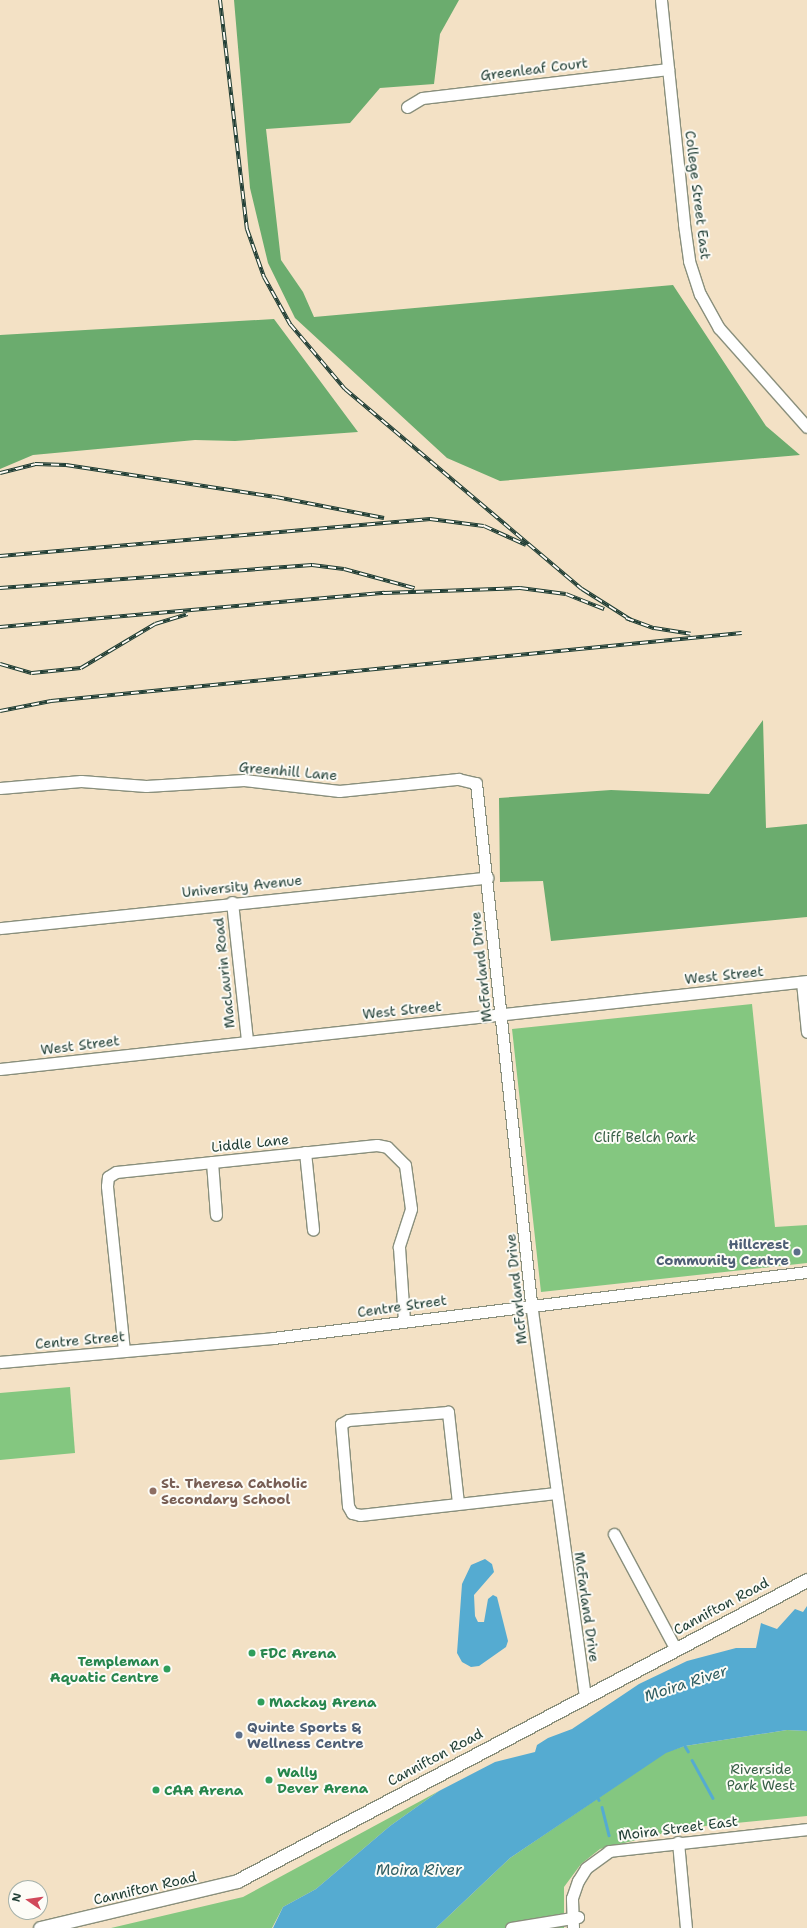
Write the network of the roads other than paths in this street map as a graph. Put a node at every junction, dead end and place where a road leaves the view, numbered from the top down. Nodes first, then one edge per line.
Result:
1 (660, 0) edge
2 (668, 69) junction
3 (406, 107) dead end
4 (807, 427) edge
5 (0, 788) edge
6 (487, 878) junction
7 (232, 902) junction
8 (0, 928) edge
9 (805, 982) edge
10 (500, 1014) junction
11 (807, 1032) edge
12 (247, 1041) junction
13 (0, 1069) edge
14 (305, 1152) junction
15 (212, 1162) junction
16 (216, 1215) dead end
17 (313, 1230) dead end
18 (807, 1272) edge
19 (531, 1303) junction
20 (404, 1321) junction
21 (124, 1351) junction
22 (0, 1362) edge
23 (556, 1493) junction
24 (458, 1503) junction
25 (614, 1534) dead end
26 (807, 1580) edge
27 (675, 1648) junction
28 (585, 1696) junction
29 (807, 1829) edge
30 (678, 1842) junction
31 (575, 1923) edge
32 (40, 1928) edge
33 (511, 1928) edge
34 (686, 1928) edge

1 - 2 street, College Street East
2 - 3 street, Greenleaf Court
2 - 4 street, College Street East
5 - 6 street, Greenhill Lane
6 - 7 street, University Avenue
6 - 10 street, McFarland Drive
7 - 8 street, University Avenue
7 - 12 street, MacLaurin Road
9 - 10 street, West Street
9 - 11 street
10 - 12 street, West Street
10 - 19 street, McFarland Drive
12 - 13 street, West Street
14 - 15 street, Liddle Lane
14 - 17 street
14 - 20 street, Liddle Lane
15 - 16 street
15 - 21 street, Liddle Lane
18 - 19 street, Centre Street
19 - 20 street, Centre Street
19 - 23 street, McFarland Drive
20 - 21 street, Centre Street
21 - 22 street, Centre Street
23 - 24 street
23 - 28 street, McFarland Drive
24 - 24 street
25 - 27 street
26 - 27 main road, Cannifton Road
27 - 28 main road, Cannifton Road
28 - 32 main road, Cannifton Road
29 - 30 street, Moira Street East
30 - 31 street, Moira Street East
30 - 34 street
31 - 33 street, Moira Street East

